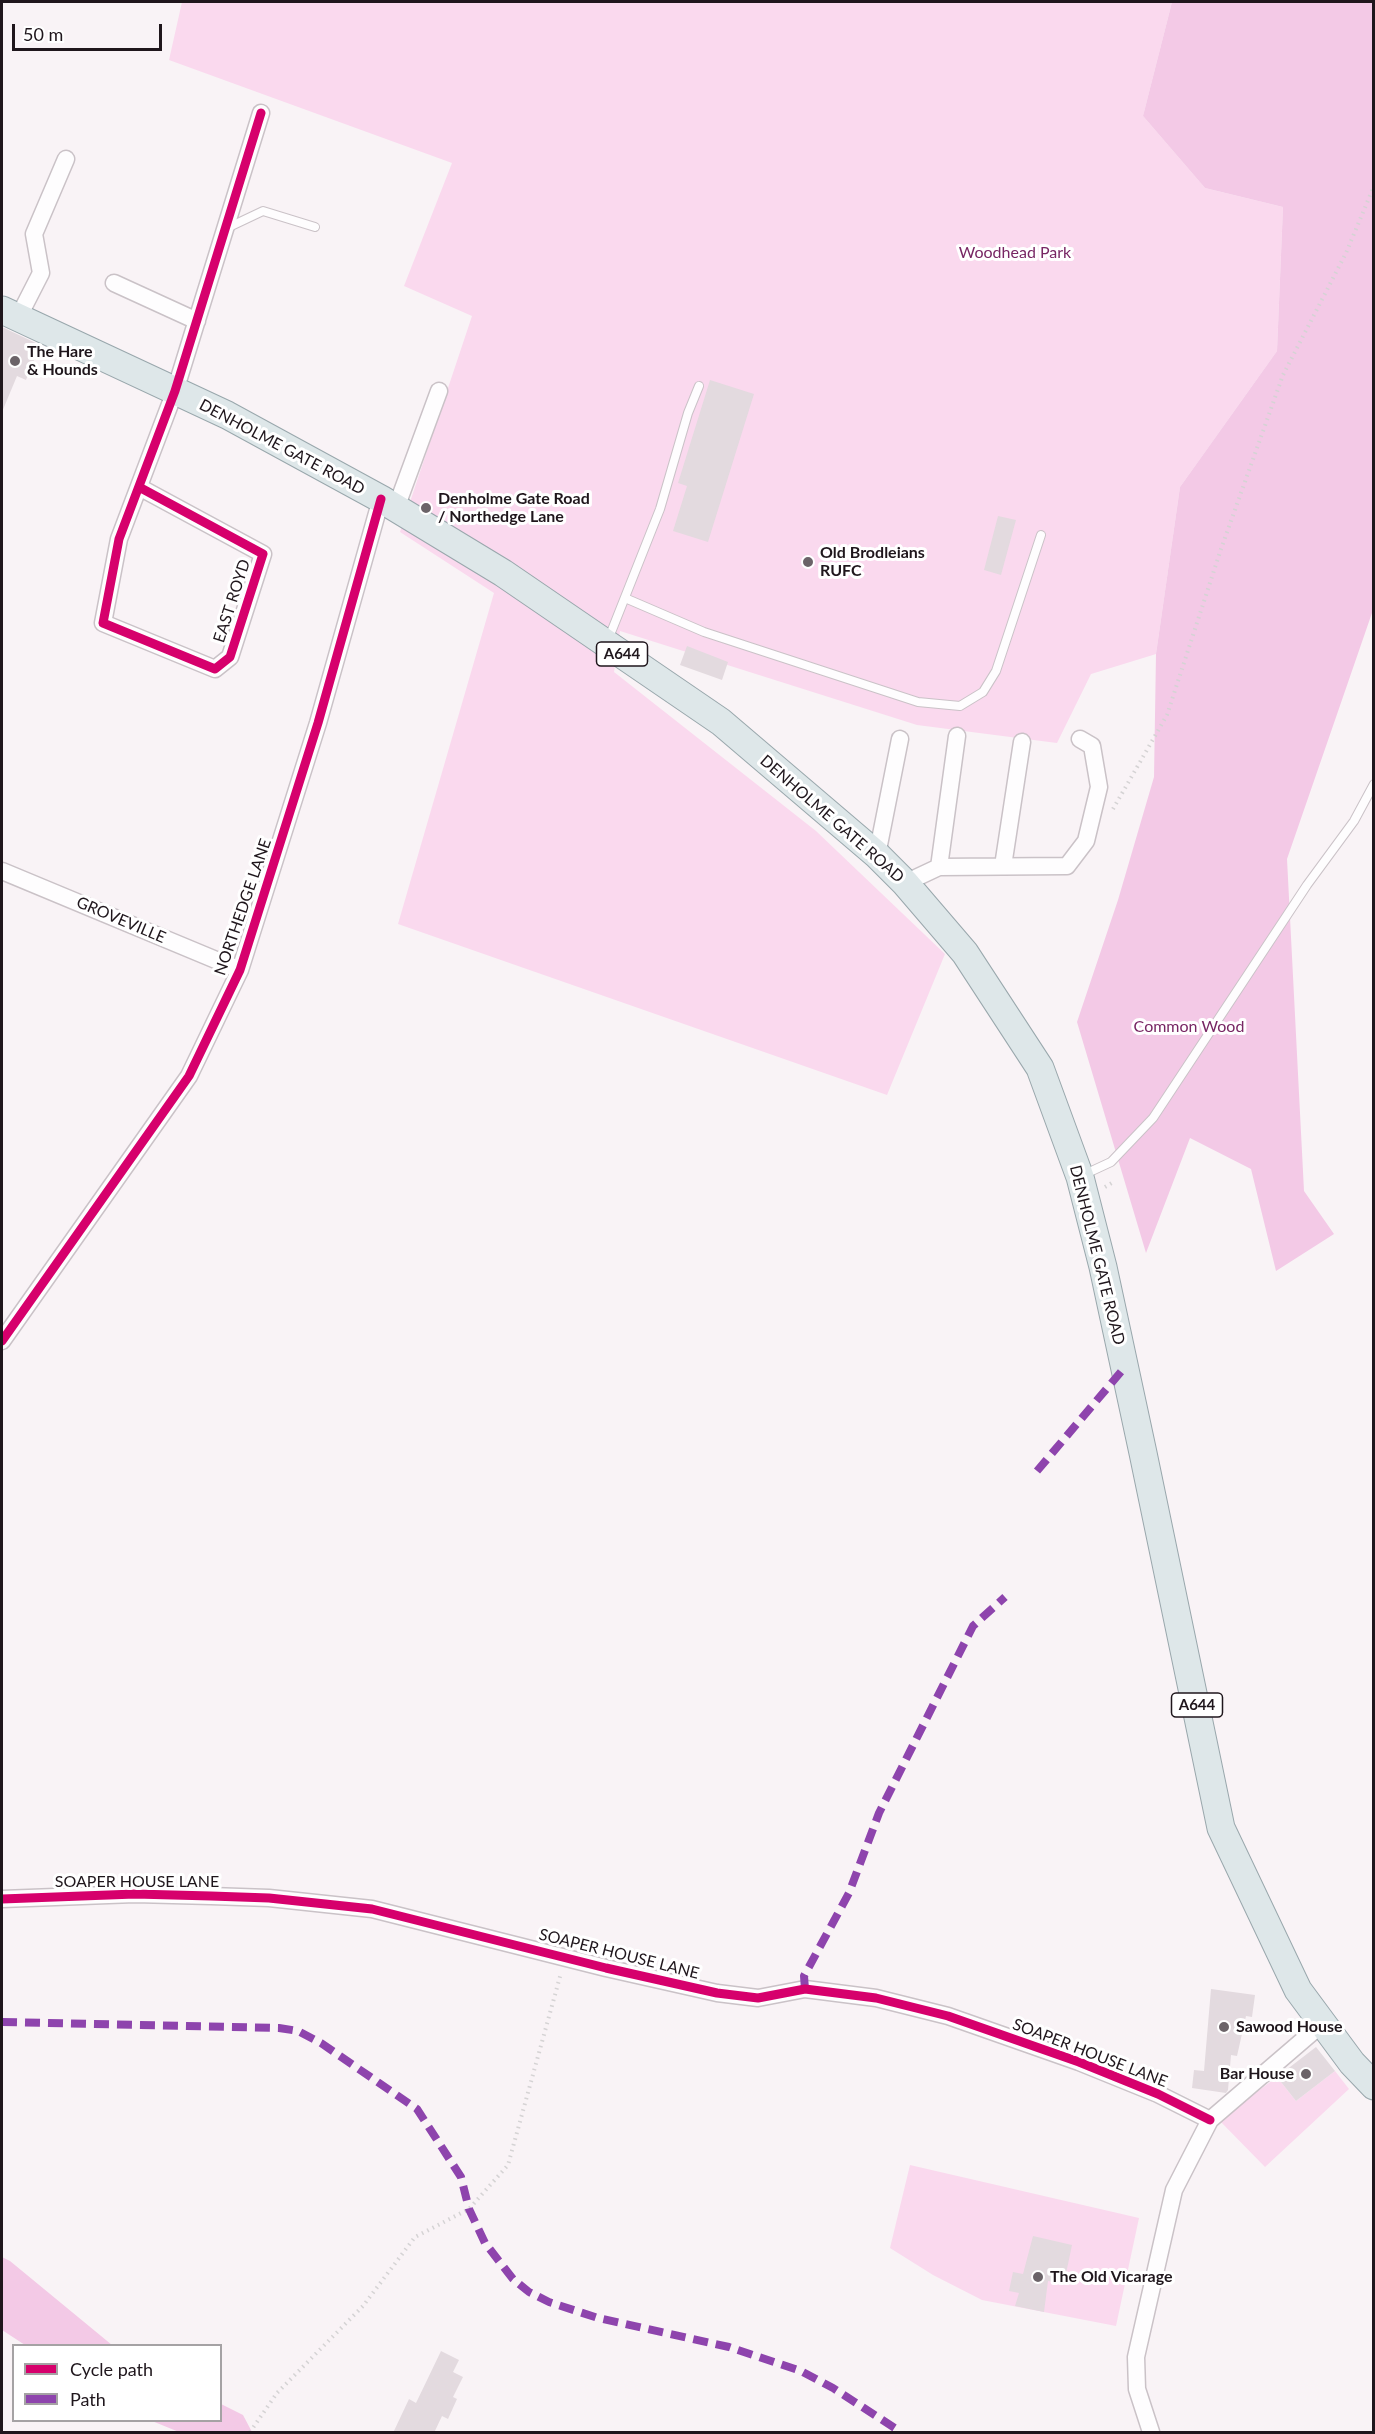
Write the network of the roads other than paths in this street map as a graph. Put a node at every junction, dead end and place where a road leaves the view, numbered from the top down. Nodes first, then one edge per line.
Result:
1 (261, 113) dead end
2 (66, 159) dead end
3 (315, 227) dead end
4 (225, 230) junction
5 (114, 283) dead end
6 (10, 314) edge
7 (196, 321) junction
8 (699, 386) dead end
9 (175, 391) junction
10 (439, 391) dead end
11 (139, 487) junction
12 (388, 504) junction
13 (1041, 535) dead end
14 (625, 598) junction
15 (607, 643) junction
16 (957, 736) dead end
17 (900, 739) dead end
18 (1080, 739) dead end
19 (1022, 742) dead end
20 (1374, 784) edge
21 (877, 855) junction
22 (1003, 866) junction
23 (939, 867) junction
24 (2, 870) edge
25 (905, 883) junction
26 (240, 970) junction
27 (1080, 1177) junction
28 (2, 1341) edge
29 (2, 1899) edge
30 (1323, 2023) junction
31 (1374, 2086) edge
32 (1210, 2120) junction
33 (1151, 2433) edge

1 - 4 street
2 - 6 street
3 - 4 lane
4 - 7 street
5 - 7 street
6 - 9 main road, DENHOLME GATE ROAD / A644
7 - 9 street
8 - 14 lane
9 - 11 street
9 - 12 main road, DENHOLME GATE ROAD / A644
10 - 12 street, NORTHEDGE LANE
11 - 11 street, EAST ROYD
12 - 15 main road, DENHOLME GATE ROAD / A644
12 - 26 street, NORTHEDGE LANE
13 - 14 lane
14 - 15 lane
15 - 21 main road, DENHOLME GATE ROAD / A644
16 - 23 street
17 - 21 street
18 - 22 street
19 - 22 street
20 - 27 lane
21 - 25 main road, DENHOLME GATE ROAD / A644
22 - 23 street
23 - 25 street
24 - 26 street, GROVEVILLE
25 - 27 main road, DENHOLME GATE ROAD / A644
26 - 28 street, NORTHEDGE LANE
27 - 30 main road, DENHOLME GATE ROAD / A644
29 - 32 street, SOAPER HOUSE LANE
30 - 31 main road, DENHOLME GATE ROAD / A644
30 - 32 street
32 - 33 street

